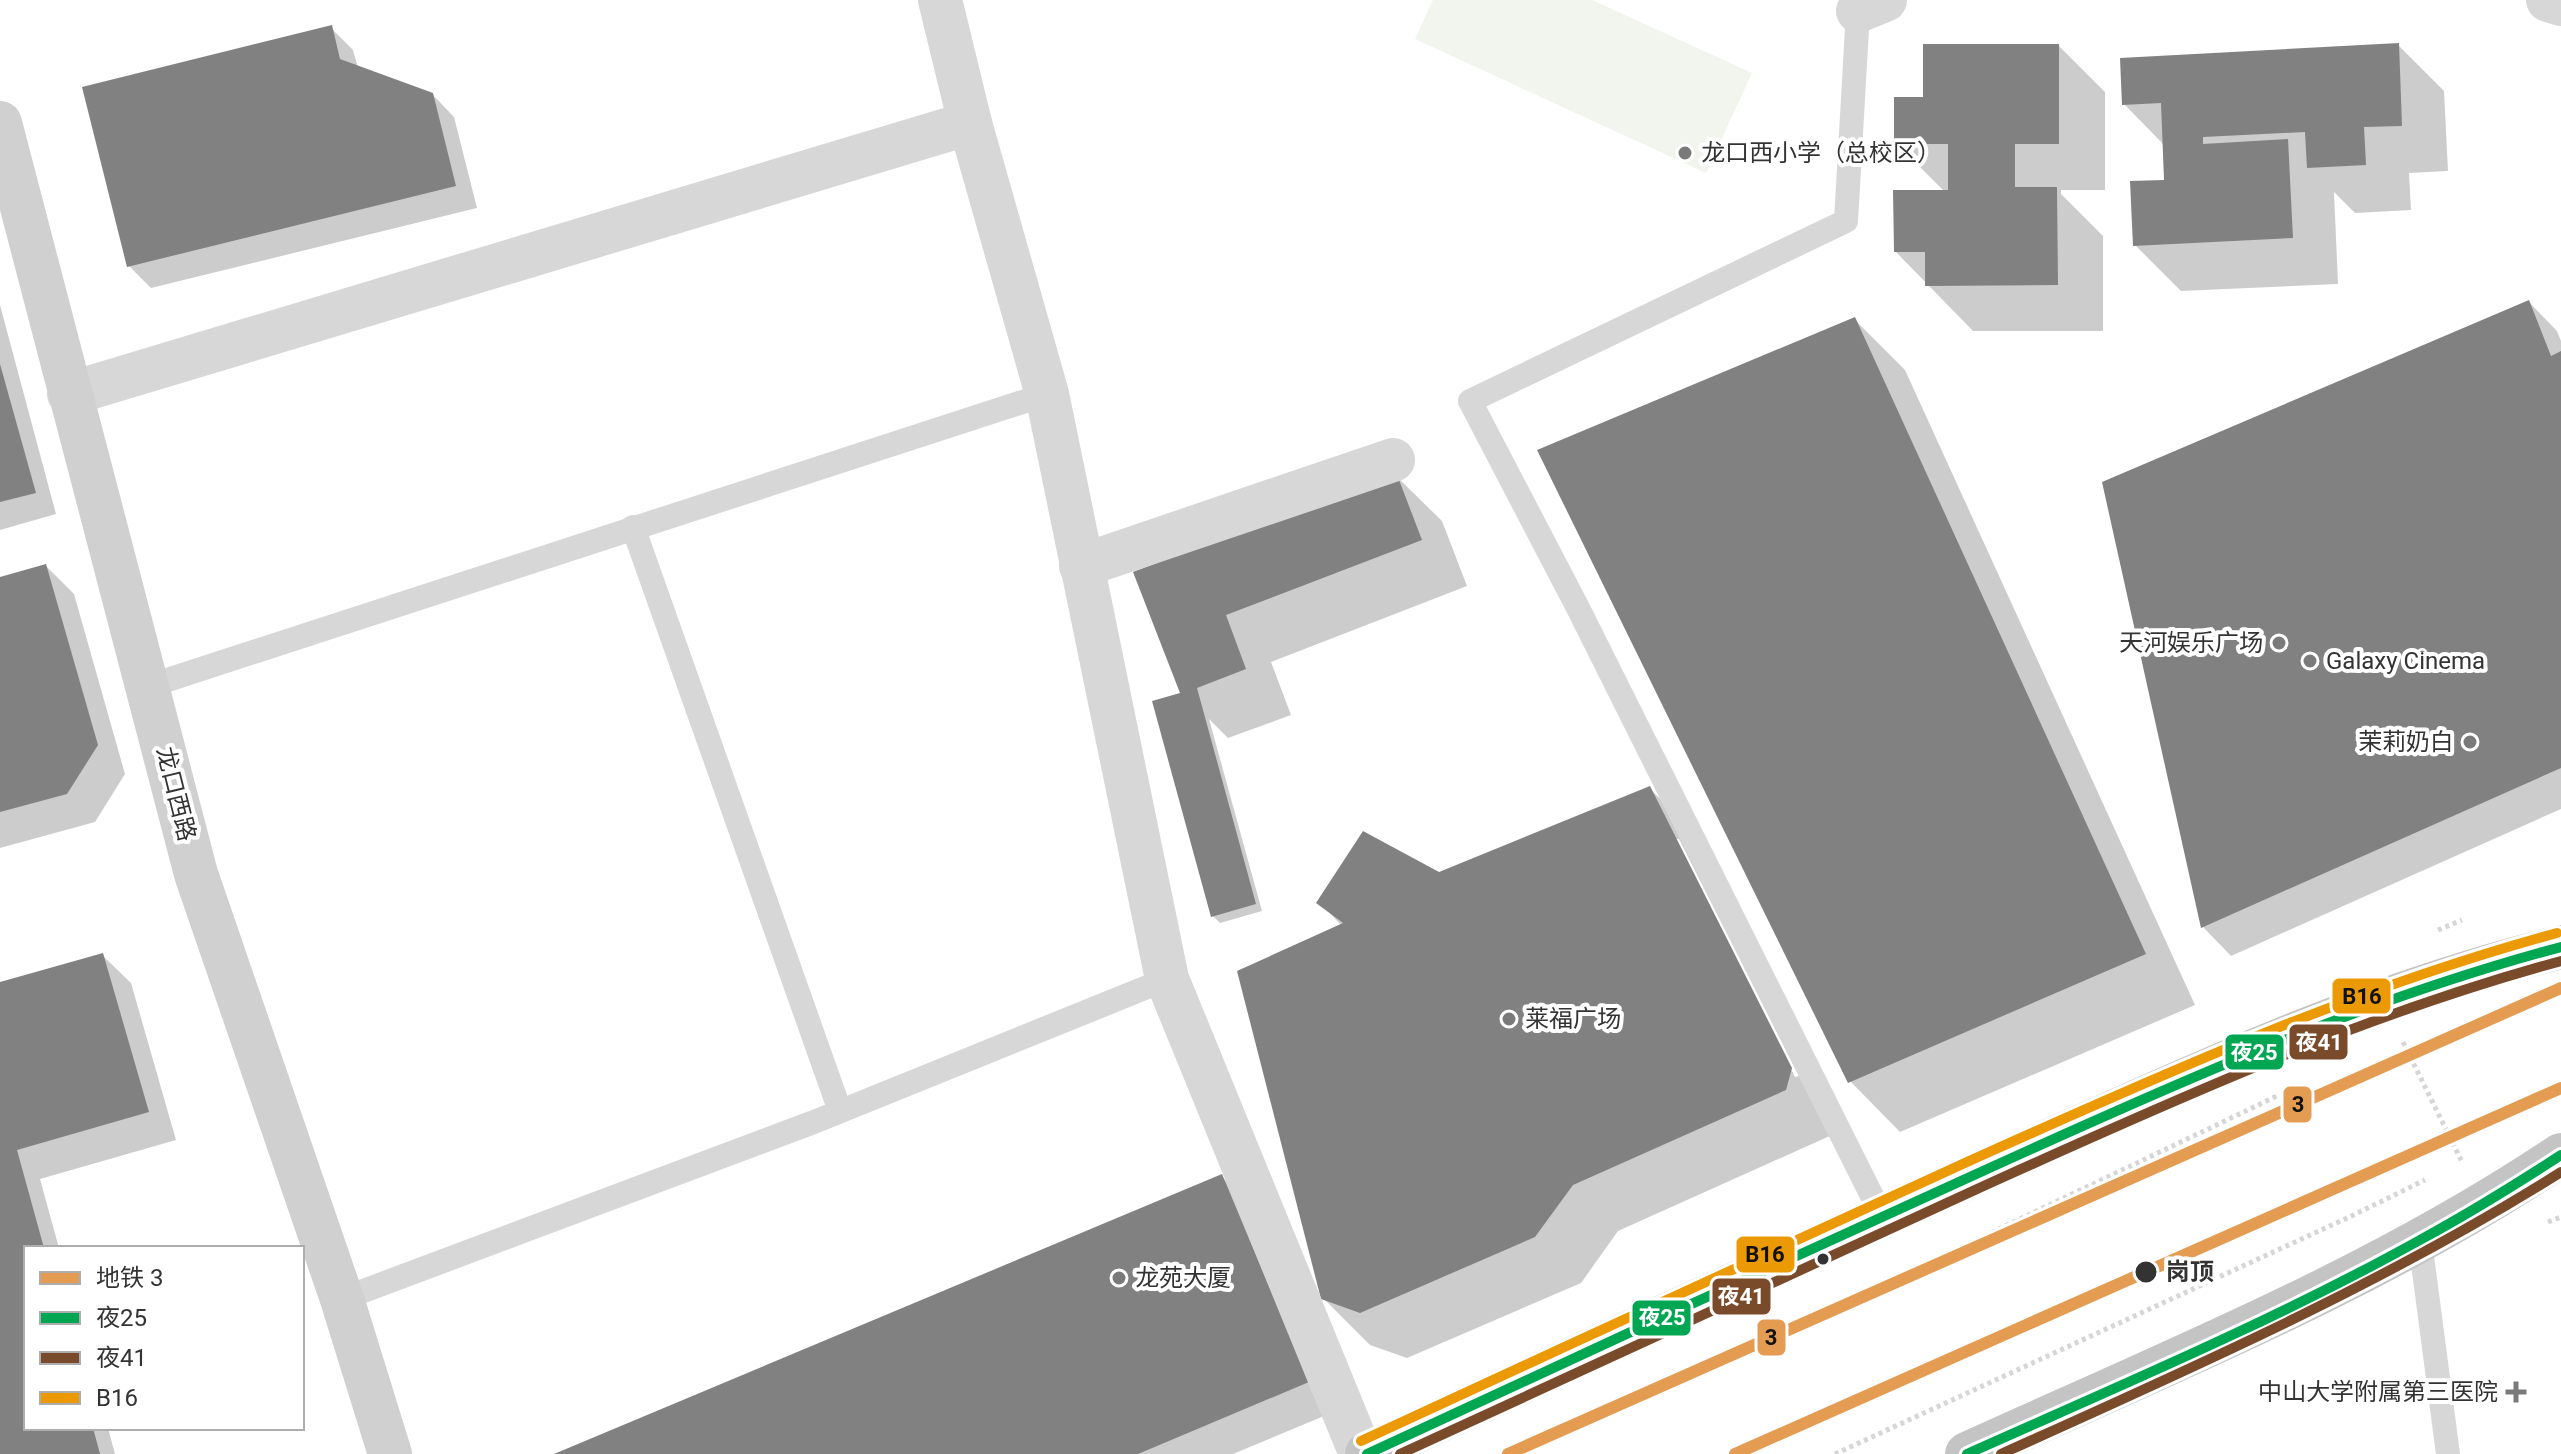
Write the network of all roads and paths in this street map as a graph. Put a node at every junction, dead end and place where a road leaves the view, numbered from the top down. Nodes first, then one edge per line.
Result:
1 (940, 0) edge
2 (2548, 0) edge
3 (2561, 4) edge
4 (1871, 5) edge
5 (0, 123) edge
6 (970, 123) junction
7 (69, 394) junction
8 (1047, 394) junction
9 (1393, 460) dead end
10 (633, 527) junction
11 (1081, 566) junction
12 (149, 686) junction
13 (2561, 940) edge
14 (2561, 947) edge
15 (2519, 957) junction
16 (1167, 979) junction
17 (2400, 1036) dead end
18 (2290, 1090) dead end
19 (840, 1111) junction
20 (2561, 1155) edge
21 (2462, 1162) junction
22 (2449, 1168) dead end
23 (2436, 1174) dead end
24 (2467, 1175) dead end
25 (1882, 1216) junction
26 (2420, 1241) junction
27 (342, 1299) junction
28 (390, 1454) edge
29 (1361, 1454) edge
30 (1367, 1454) edge
31 (1503, 1454) edge
32 (1835, 1454) edge
33 (1967, 1454) edge
34 (2448, 1454) edge

1 - 6 street
2 - 3 street
4 - 25 lane
5 - 7 street, 龙口西路
6 - 7 street
6 - 8 street
7 - 12 street, 龙口西路
8 - 10 lane
8 - 11 street
9 - 11 street
10 - 12 lane
10 - 19 lane
11 - 16 street
12 - 27 street, 龙口西路
13 - 15 street
14 - 15 highway
15 - 25 highway
16 - 19 lane
16 - 29 street
17 - 21 path
18 - 31 path
19 - 27 lane
20 - 26 highway
21 - 22 path
21 - 24 path
23 - 32 path
25 - 30 highway
26 - 33 highway
26 - 34 lane
27 - 28 street, 龙口西路

